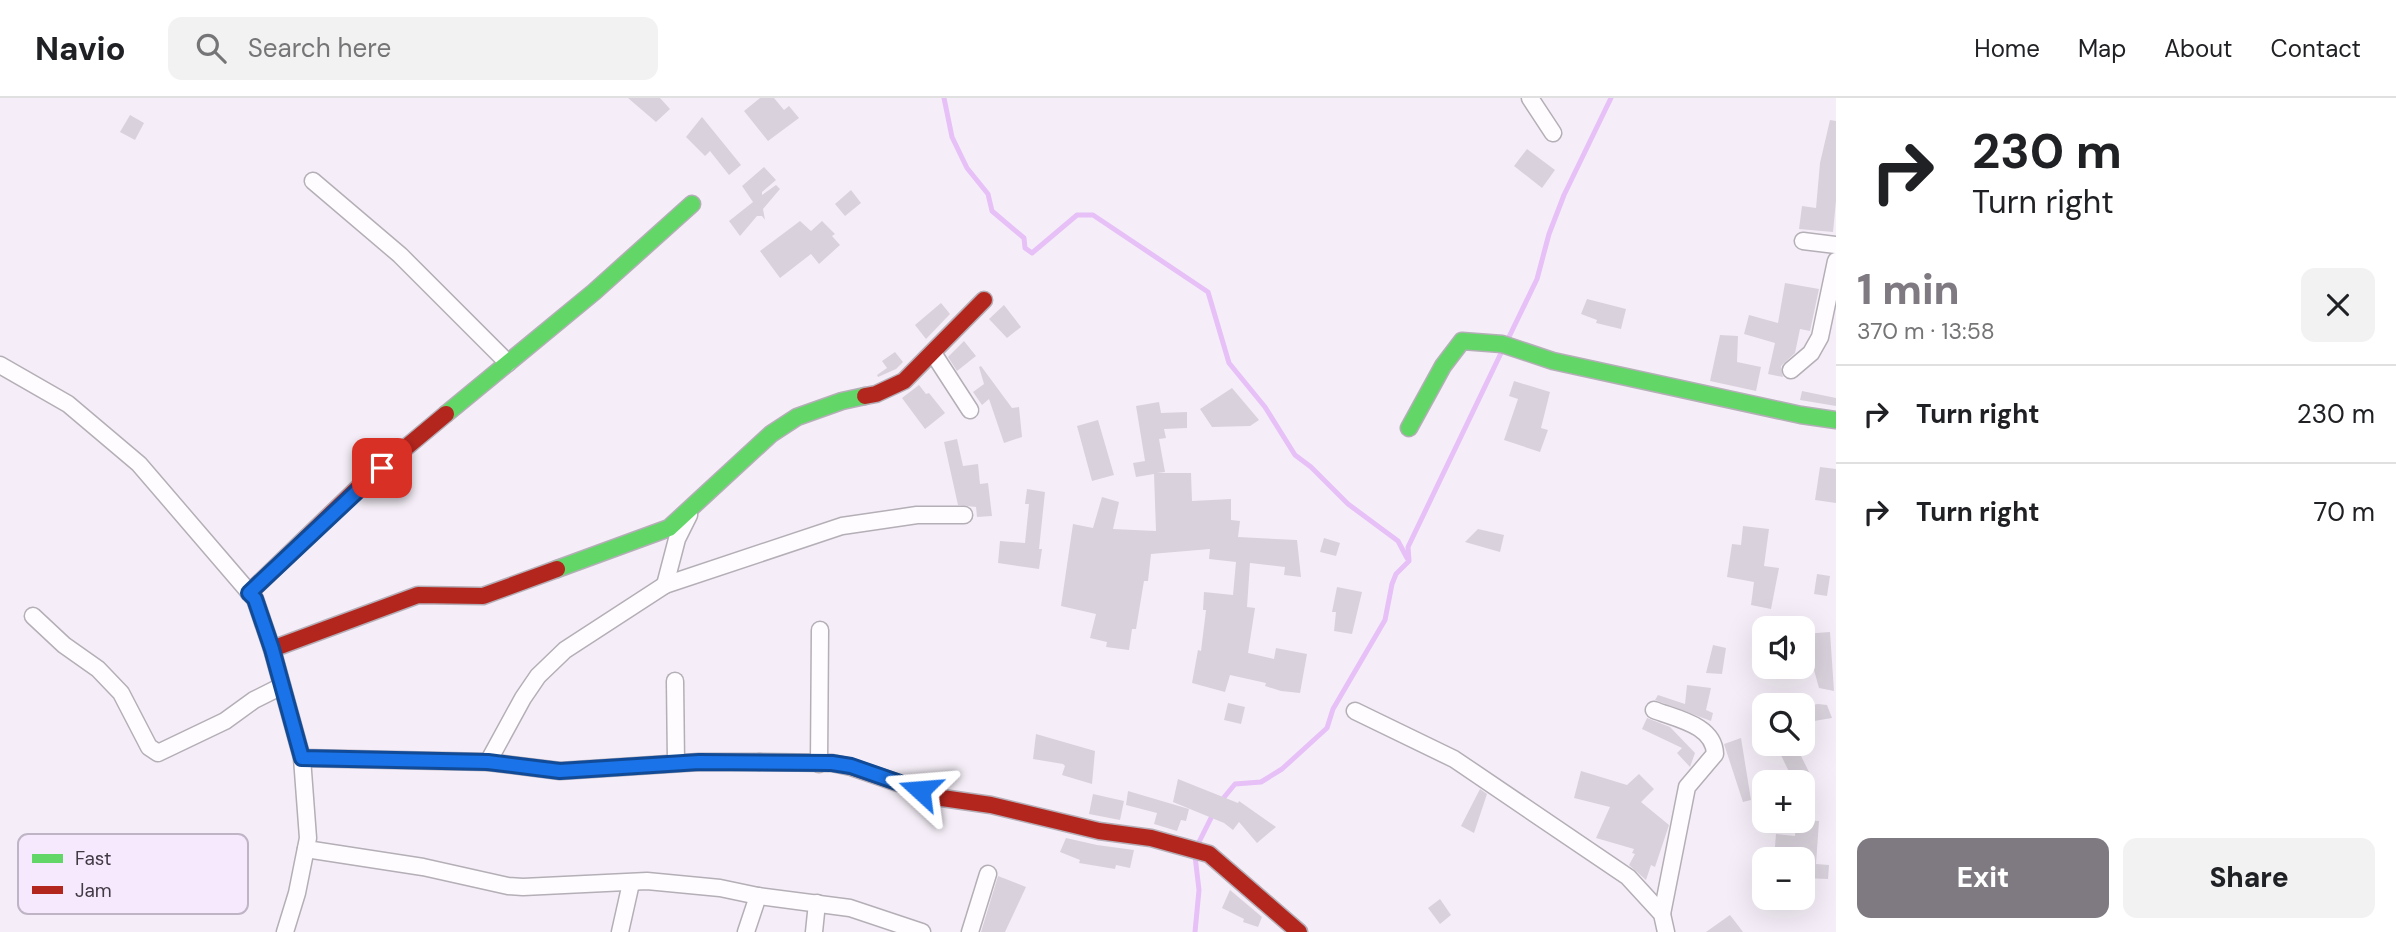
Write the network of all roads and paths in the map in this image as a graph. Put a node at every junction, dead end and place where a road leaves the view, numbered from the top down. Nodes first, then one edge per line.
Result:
1 (1530, 98) edge
2 (1553, 133) dead end
3 (313, 181) dead end
4 (692, 204) dead end
5 (1803, 242) dead end
6 (1836, 245) edge
7 (1836, 261) edge
8 (984, 300) dead end
9 (933, 353) junction
10 (508, 362) junction
11 (0, 365) edge
12 (1791, 370) dead end
13 (970, 410) dead end
14 (1836, 419) edge
15 (1409, 428) dead end
16 (694, 506) junction
17 (964, 515) dead end
18 (665, 585) junction
19 (249, 593) junction
20 (33, 616) dead end
21 (820, 630) dead end
22 (272, 649) junction
23 (675, 681) dead end
24 (282, 686) junction
25 (1654, 710) dead end
26 (1355, 711) dead end
27 (302, 758) junction
28 (488, 762) junction
29 (677, 763) junction
30 (819, 764) junction
31 (306, 849) junction
32 (988, 874) dead end
33 (631, 883) junction
34 (758, 896) junction
35 (817, 903) junction
36 (1662, 914) junction
37 (285, 932) edge
38 (620, 932) edge
39 (746, 932) edge
40 (814, 932) edge
41 (922, 932) edge
42 (970, 932) edge
43 (1299, 932) edge
44 (1666, 932) edge

1 - 2 street
3 - 10 street
4 - 10 street
5 - 6 street
7 - 12 street
8 - 9 street
9 - 13 street
9 - 16 street
10 - 19 street
11 - 19 street
14 - 15 street
16 - 18 street
16 - 22 street
17 - 18 street
18 - 28 street
19 - 22 street
20 - 24 street
21 - 30 street
22 - 24 street
23 - 29 street
24 - 27 street
25 - 36 street
26 - 36 street
27 - 28 street
27 - 31 street
28 - 29 street
29 - 30 street
30 - 43 street
31 - 33 street
31 - 37 street
32 - 42 street
33 - 34 street
33 - 38 street
34 - 35 street
34 - 39 street
35 - 40 street
35 - 41 street
36 - 44 street

